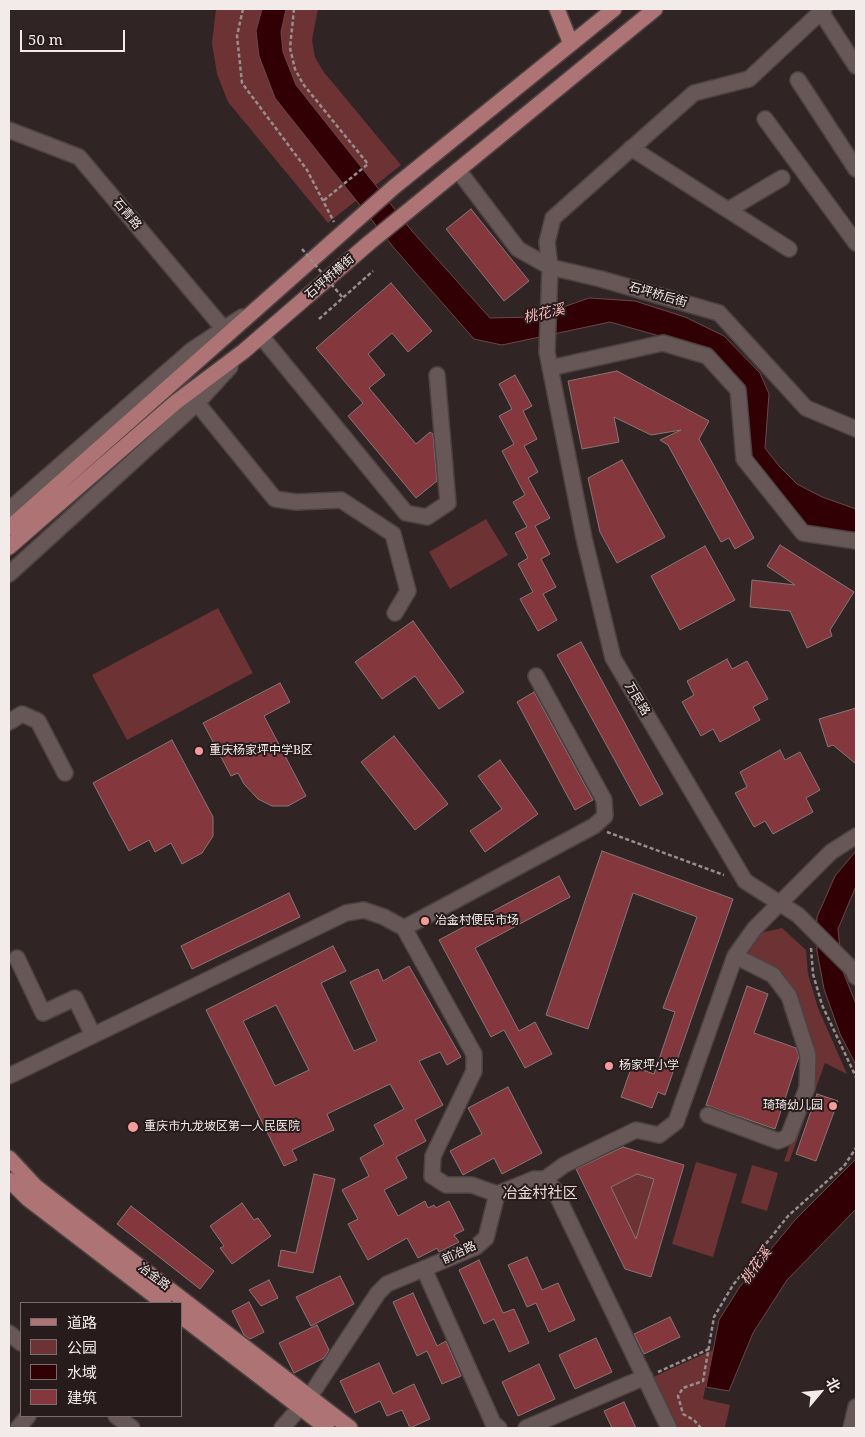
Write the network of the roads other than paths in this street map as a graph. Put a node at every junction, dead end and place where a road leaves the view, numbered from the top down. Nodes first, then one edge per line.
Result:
1 (557, 9) edge
2 (614, 9) edge
3 (655, 9) edge
4 (822, 11) edge
5 (571, 44) junction
6 (856, 66) edge
7 (798, 80) dead end
8 (765, 119) dead end
9 (9, 130) edge
10 (631, 148) junction
11 (856, 168) edge
12 (458, 170) junction
13 (782, 178) dead end
14 (728, 210) junction
15 (856, 241) edge
16 (789, 249) dead end
17 (550, 271) junction
18 (257, 308) junction
19 (223, 328) junction
20 (261, 336) junction
21 (244, 351) junction
22 (549, 360) junction
23 (437, 375) dead end
24 (196, 402) junction
25 (856, 429) edge
26 (9, 510) edge
27 (9, 528) edge
28 (856, 541) edge
29 (9, 547) edge
30 (9, 574) edge
31 (395, 613) dead end
32 (536, 676) dead end
33 (9, 722) edge
34 (65, 773) dead end
35 (856, 836) edge
36 (781, 904) junction
37 (404, 928) junction
38 (735, 956) junction
39 (16, 958) dead end
40 (854, 974) edge
41 (93, 1035) junction
42 (9, 1076) edge
43 (708, 1115) dead end
44 (9, 1158) edge
45 (545, 1179) junction
46 (9, 1180) edge
47 (498, 1194) junction
48 (424, 1269) junction
49 (163, 1302) edge
50 (180, 1302) edge
51 (182, 1304) edge
52 (182, 1317) edge
53 (9, 1333) edge
54 (20, 1342) edge
55 (645, 1378) junction
56 (305, 1402) junction
57 (856, 1407) edge
58 (27, 1417) edge
59 (117, 1417) edge
60 (18, 1428) edge
61 (132, 1428) edge
62 (282, 1428) edge
63 (327, 1428) edge
64 (350, 1428) edge
65 (499, 1428) edge
66 (526, 1428) edge
67 (669, 1428) edge
68 (851, 1428) edge

1 - 5 main road
2 - 5 main road, 石坪桥横街
3 - 12 main road, 石坪桥横街
4 - 6 street
4 - 10 street, 万民路
5 - 18 main road, 石坪桥横街
7 - 11 street
8 - 15 street
9 - 19 street, 石青路
10 - 14 street
10 - 17 street, 万民路
12 - 17 street, 石坪桥后街
12 - 20 main road, 石坪桥横街
13 - 14 street
14 - 16 street
17 - 22 street, 万民路
17 - 25 street, 石坪桥后街
18 - 19 street
18 - 27 main road, 石坪桥横街
19 - 26 street
20 - 21 main road, 石坪桥横街
20 - 23 street
21 - 24 street
21 - 29 main road, 石坪桥横街
22 - 28 street
22 - 36 street, 万民路
24 - 30 street
24 - 31 street
32 - 37 street
33 - 34 street
35 - 36 street
36 - 38 street
36 - 40 street, 万民路
37 - 41 street
37 - 47 street
38 - 43 street
38 - 45 street
39 - 41 street
41 - 42 street
44 - 50 main road, 冶金路
45 - 47 street
45 - 55 street
46 - 49 main road, 冶金路
47 - 48 street, 前冶路
48 - 56 street, 前冶路
48 - 65 street
51 - 56 main road, 冶金路
52 - 56 main road, 冶金路
53 - 54 street
55 - 66 street
55 - 67 street
56 - 62 street, 前冶路
56 - 63 main road, 冶金路
56 - 64 main road, 冶金路
57 - 68 street
58 - 60 street
59 - 61 street

